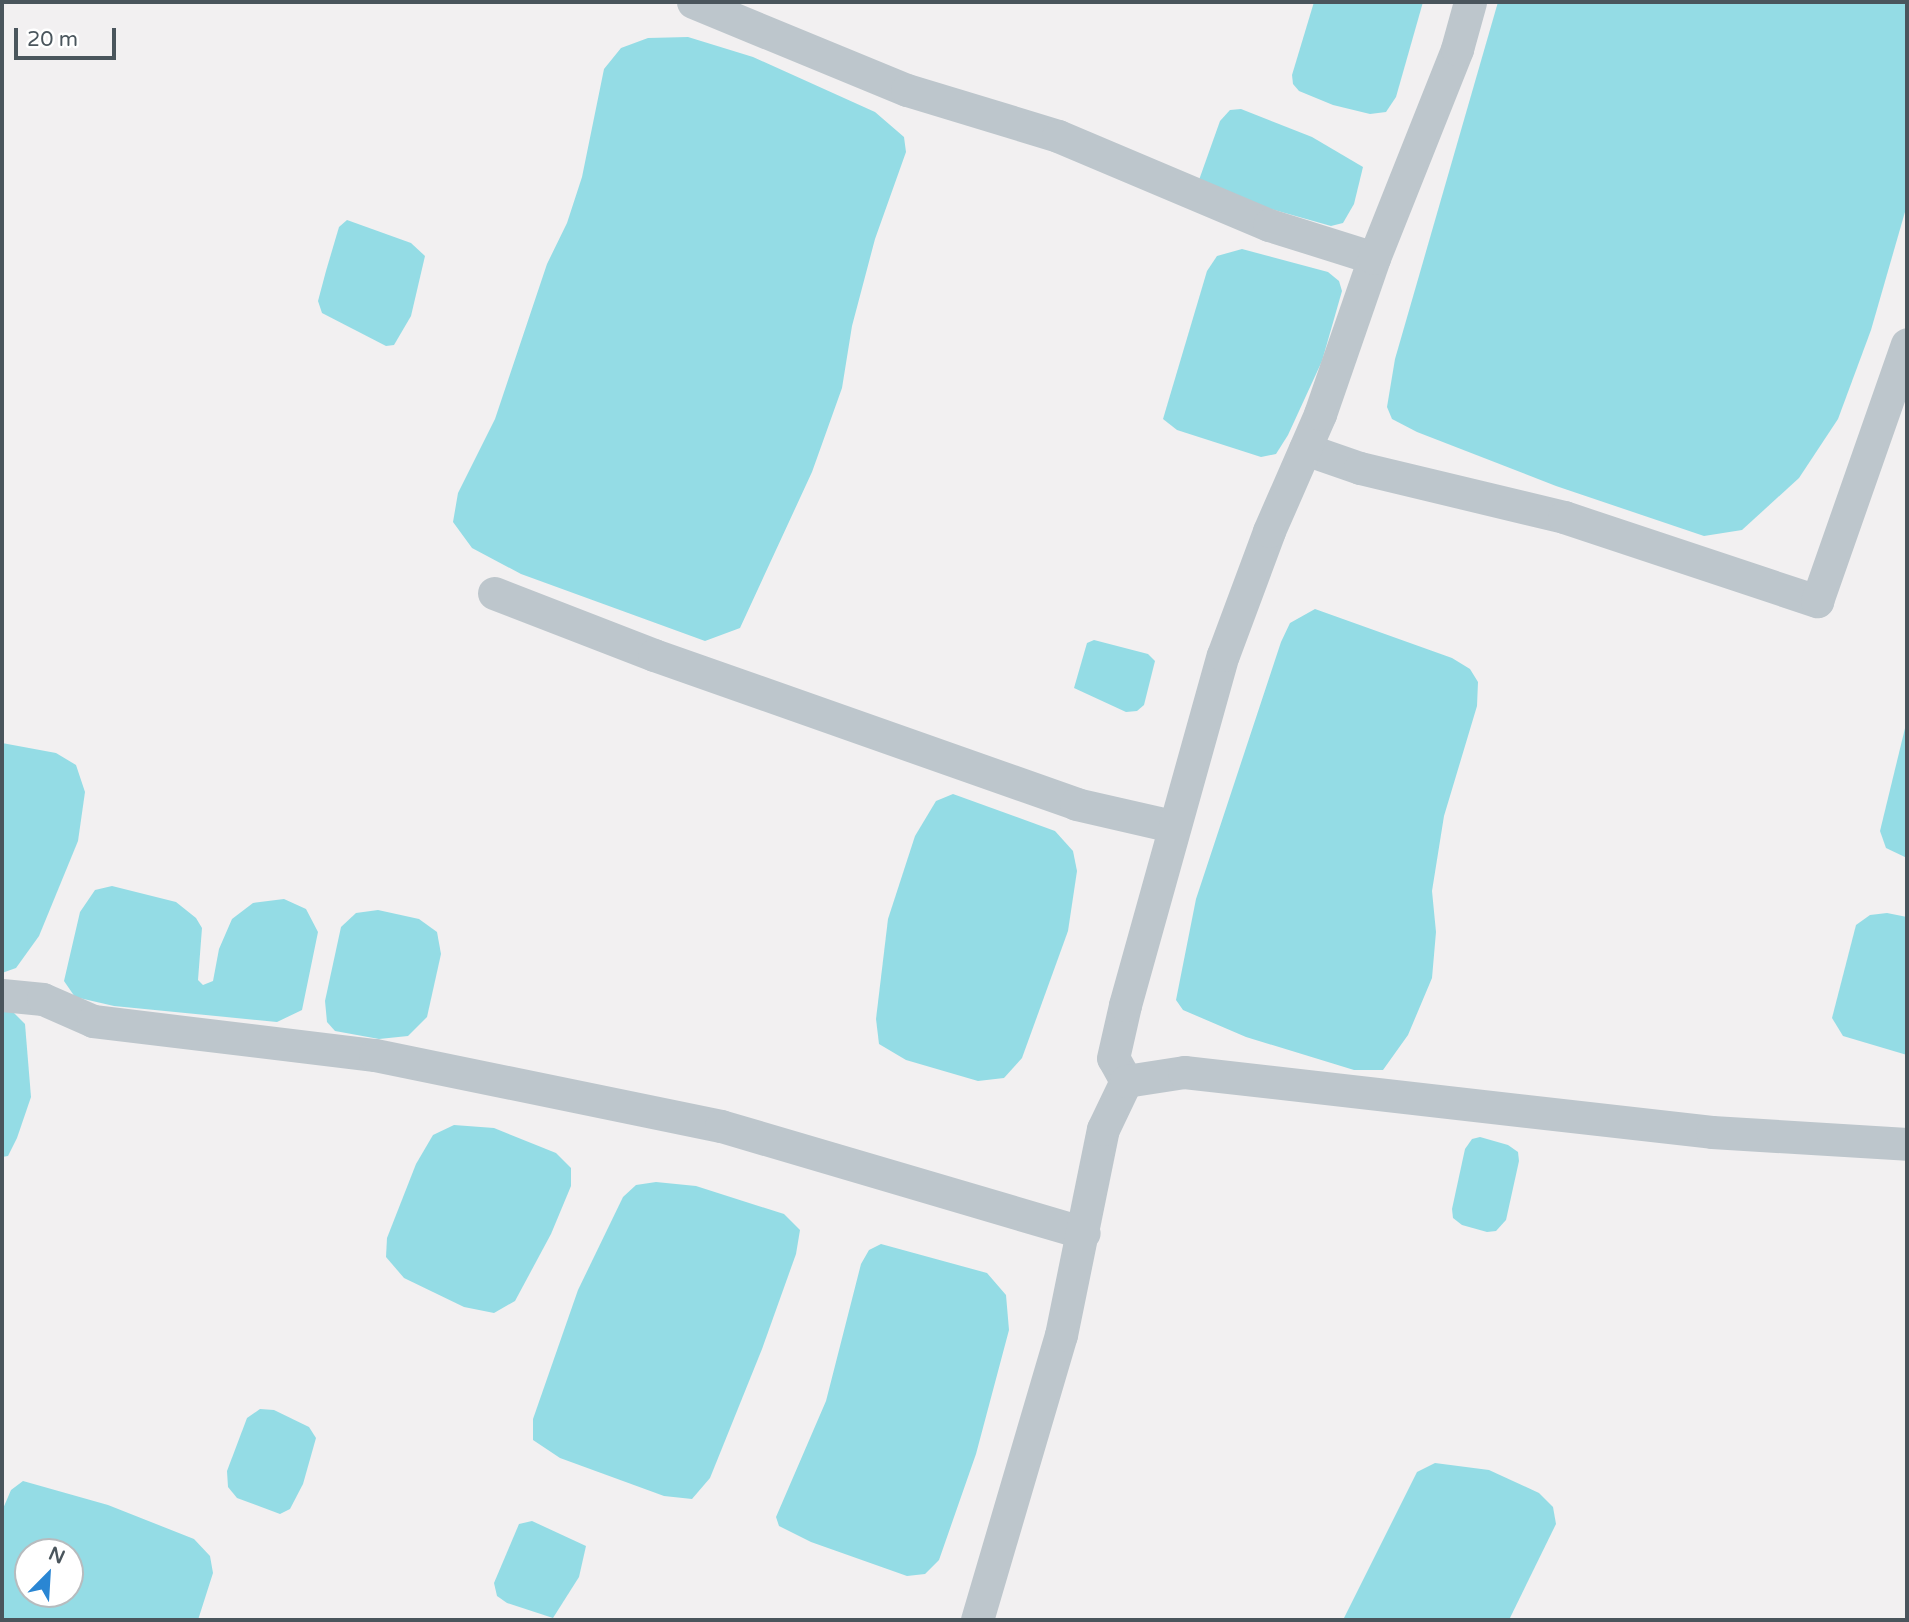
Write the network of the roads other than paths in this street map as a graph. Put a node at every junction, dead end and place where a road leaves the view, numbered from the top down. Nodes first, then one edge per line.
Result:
1 (693, 2) edge
2 (1470, 2) edge
3 (1374, 258) junction
4 (1907, 344) edge
5 (1305, 449) junction
6 (494, 593) dead end
7 (1172, 826) junction
8 (2, 995) edge
9 (1126, 1081) junction
10 (1907, 1144) edge
11 (1084, 1233) junction
12 (976, 1620) edge

1 - 3 street
2 - 3 street
3 - 5 street
4 - 5 street
5 - 7 street
6 - 7 street
7 - 9 street
8 - 11 street
9 - 10 street
9 - 11 street
11 - 12 street

